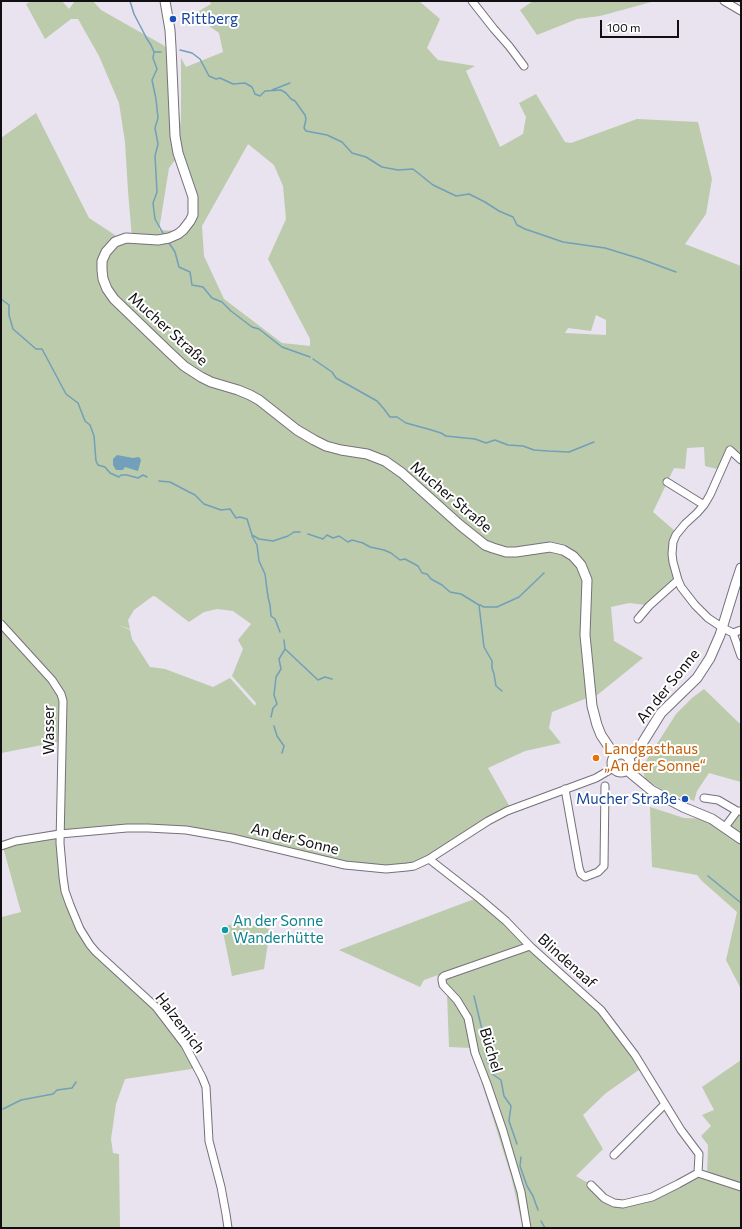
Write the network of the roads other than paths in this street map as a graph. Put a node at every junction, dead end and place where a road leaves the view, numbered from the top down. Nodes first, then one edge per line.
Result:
1 (166, 1) edge
2 (472, 1) edge
3 (724, 1) edge
4 (741, 11) edge
5 (524, 66) dead end
6 (741, 460) edge
7 (667, 482) dead end
8 (704, 505) junction
9 (741, 568) edge
10 (678, 580) junction
11 (638, 619) dead end
12 (1, 624) edge
13 (723, 628) junction
14 (741, 630) edge
15 (733, 632) junction
16 (741, 656) edge
17 (615, 756) junction
18 (628, 757) junction
19 (613, 768) junction
20 (627, 770) junction
21 (605, 786) dead end
22 (565, 789) junction
23 (704, 798) dead end
24 (739, 811) edge
25 (725, 827) junction
26 (60, 834) junction
27 (741, 839) edge
28 (1, 846) edge
29 (429, 860) junction
30 (530, 946) junction
31 (665, 1104) junction
32 (614, 1155) dead end
33 (698, 1173) junction
34 (591, 1185) dead end
35 (741, 1187) edge
36 (228, 1228) edge
37 (527, 1228) edge

1 - 17 main road, Mucher Straße
2 - 5 street
3 - 4 street
6 - 8 street
7 - 8 street
8 - 10 street
9 - 13 main road, An der Sonne
10 - 11 street
10 - 13 street
12 - 26 street, Wasser
13 - 15 street
13 - 18 main road, An der Sonne
14 - 15 street
15 - 16 street
17 - 18 main road
17 - 19 main road
18 - 20 main road
19 - 20 main road
19 - 22 street, An der Sonne
20 - 25 main road
21 - 22 street
22 - 29 street, An der Sonne
23 - 24 street
24 - 25 street
25 - 27 main road
26 - 28 street, An der Sonne
26 - 29 street, An der Sonne
26 - 36 street, Halzemich
29 - 30 street, Blindenaaf
30 - 31 street, Blindenaaf
30 - 37 street, Büchel
31 - 32 street
31 - 33 street, Blindenaaf
33 - 34 street
33 - 35 street

